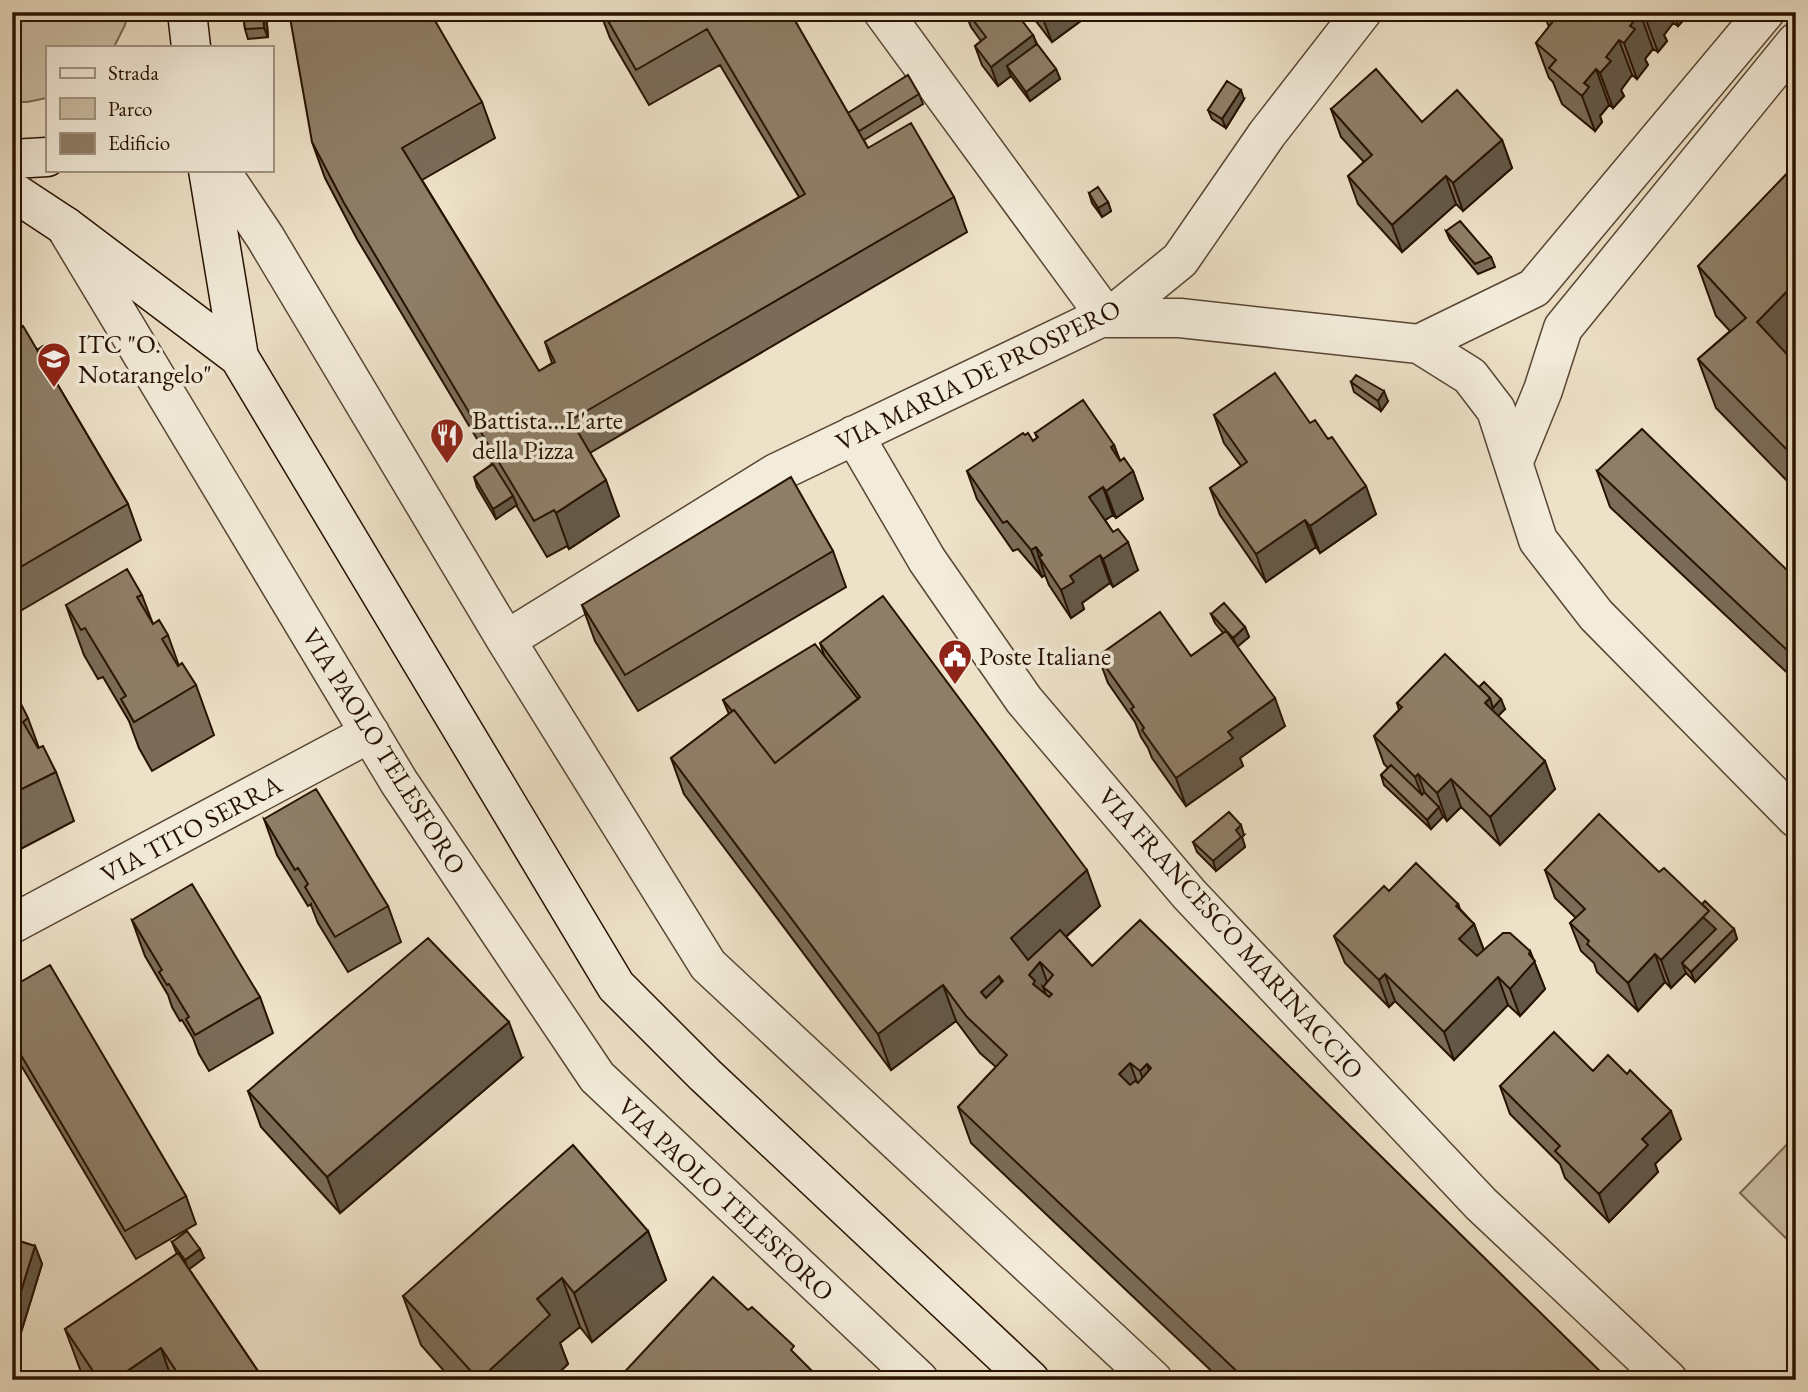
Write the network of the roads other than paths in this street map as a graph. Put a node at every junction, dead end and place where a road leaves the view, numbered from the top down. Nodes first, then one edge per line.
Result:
1 (883, 12) edge
2 (1362, 12) edge
3 (1765, 12) edge
4 (1796, 42) edge
5 (46, 157) edge
6 (12, 159) edge
7 (208, 172) edge
8 (221, 172) edge
9 (12, 191) edge
10 (65, 226) junction
11 (1534, 288) junction
12 (1105, 316) junction
13 (1563, 328) junction
14 (1419, 344) junction
15 (239, 357) junction
16 (854, 435) junction
17 (1514, 461) junction
18 (506, 640) junction
19 (370, 733) junction
20 (1796, 818) edge
21 (12, 924) edge
22 (919, 1380) edge
23 (1031, 1380) edge
24 (1153, 1380) edge
25 (1668, 1380) edge

1 - 12 street
2 - 12 street, VIA MARIA DE PROSPERO
3 - 11 street
4 - 13 street
5 - 6 street
7 - 15 street
8 - 18 street
9 - 10 street
10 - 15 street
10 - 19 street, VIA PAOLO TELESFORO
11 - 13 street
11 - 14 street
12 - 14 street
12 - 16 street, VIA MARIA DE PROSPERO
13 - 17 street
14 - 17 street
15 - 23 street
16 - 18 street, VIA MARIA DE PROSPERO
16 - 25 street, VIA FRANCESCO MARINACCIO
17 - 20 street
18 - 24 street
19 - 21 street, VIA TITO SERRA
19 - 22 street, VIA PAOLO TELESFORO

